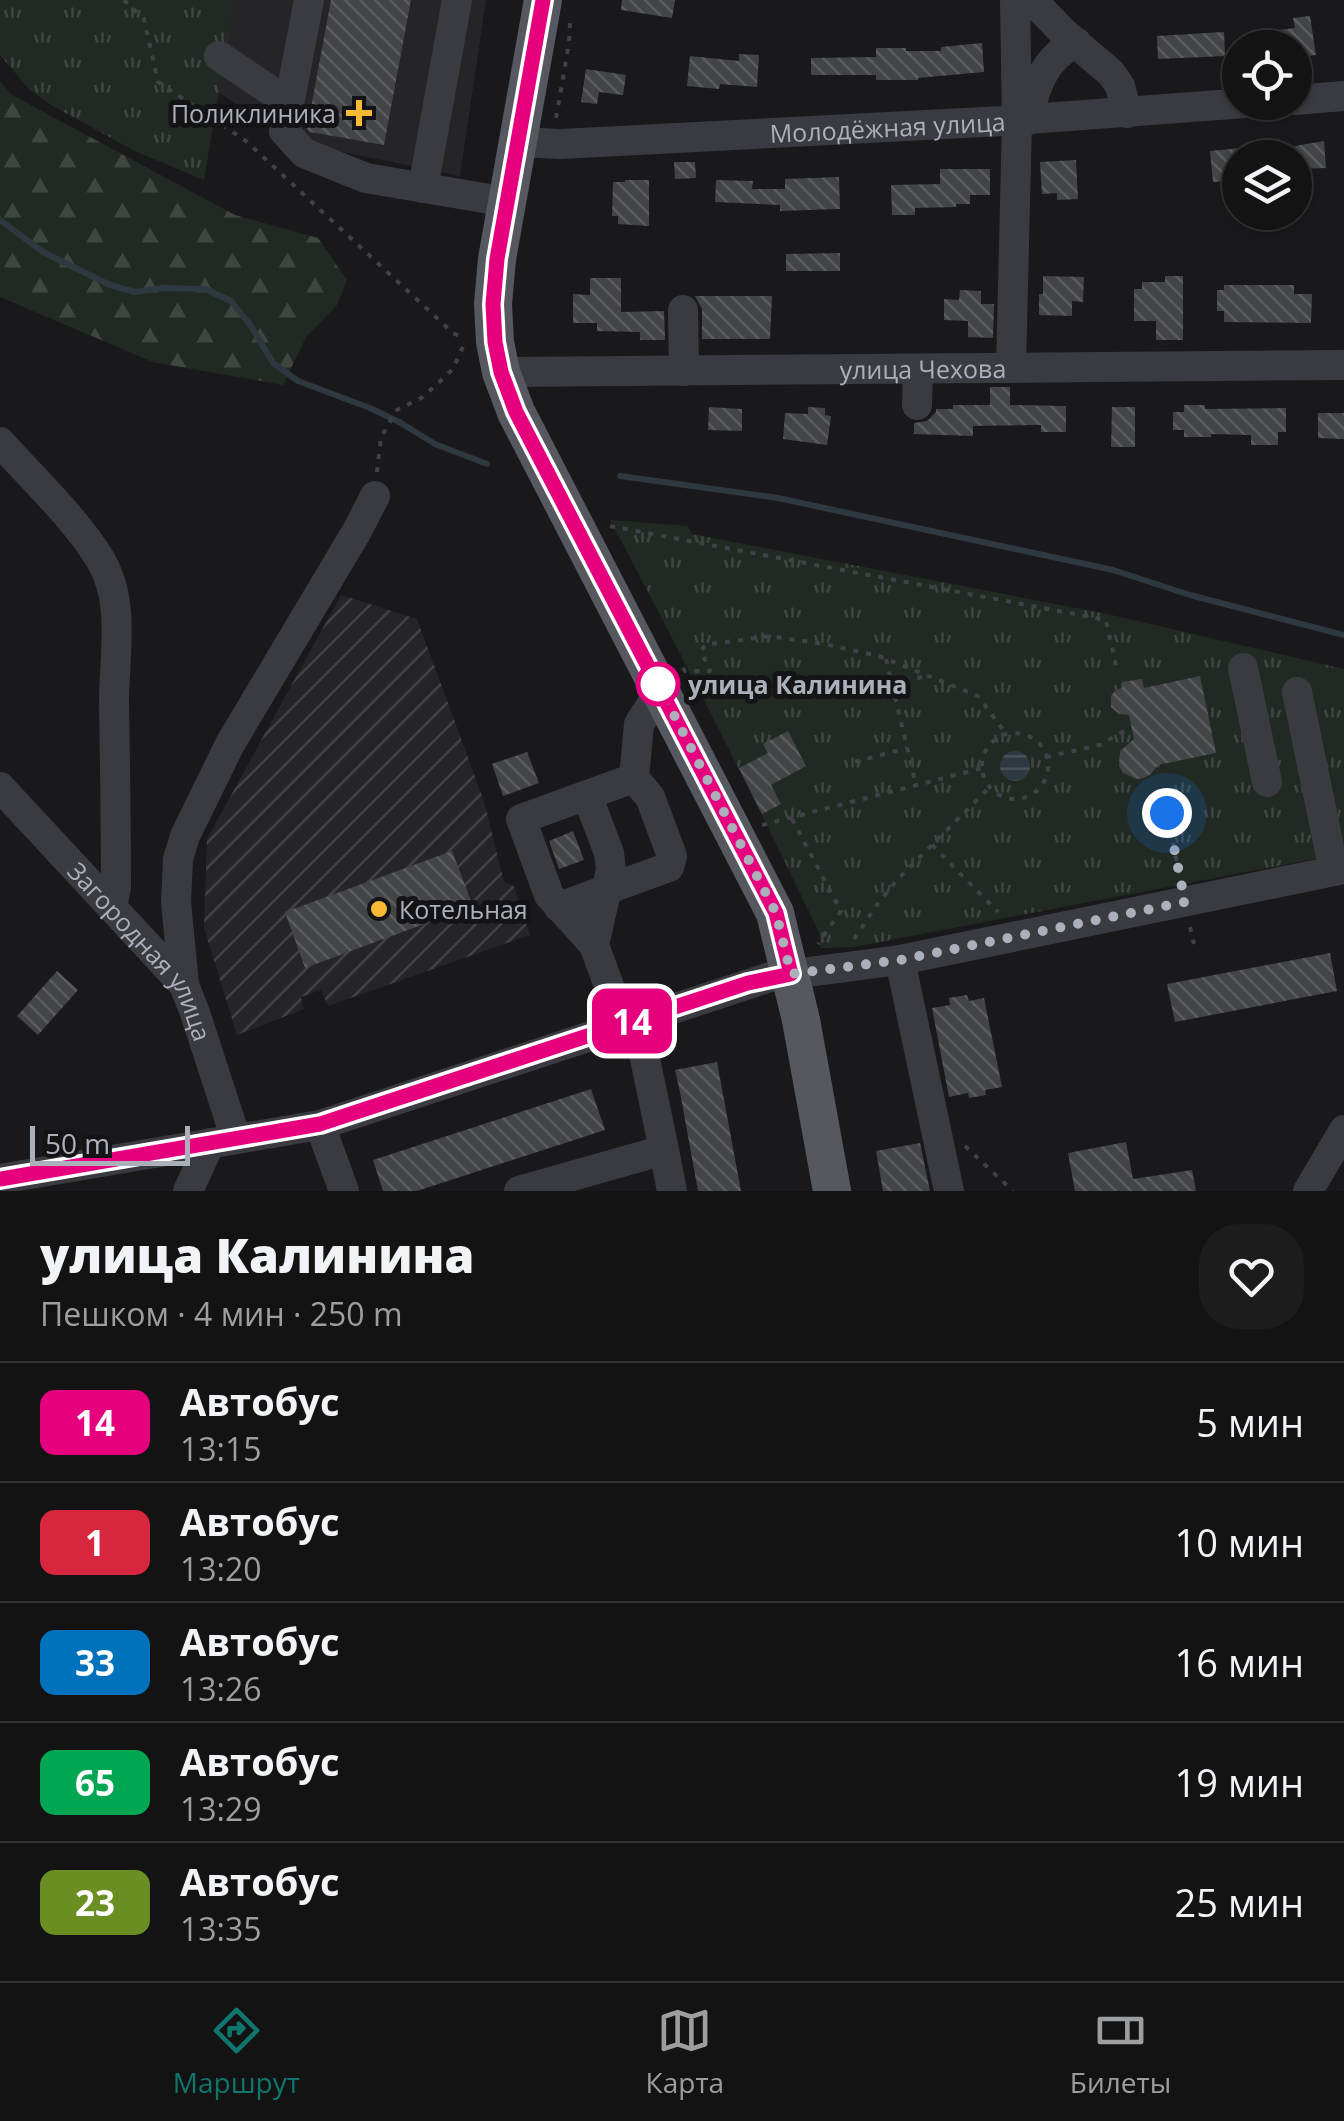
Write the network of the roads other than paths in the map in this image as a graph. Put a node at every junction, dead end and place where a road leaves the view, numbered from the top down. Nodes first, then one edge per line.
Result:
1 (309, 0) edge
2 (457, 0) edge
3 (1015, 0) edge
4 (1043, 6) edge
5 (556, 10) edge
6 (1063, 51) junction
7 (219, 56) dead end
8 (1344, 96) edge
9 (1312, 99) edge
10 (289, 102) junction
11 (1222, 105) edge
12 (1127, 113) junction
13 (1023, 120) junction
14 (534, 143) junction
15 (422, 188) junction
16 (507, 202) junction
17 (683, 310) dead end
18 (487, 351) junction
19 (1344, 366) edge
20 (1010, 368) junction
21 (918, 369) junction
22 (684, 371) junction
23 (917, 405) dead end
24 (0, 442) edge
25 (375, 496) road end
26 (1243, 668) dead end
27 (661, 690) junction
28 (1297, 692) dead end
29 (634, 778) junction
30 (1266, 782) dead end
31 (0, 787) edge
32 (586, 795) junction
33 (1339, 870) edge
34 (606, 890) junction
35 (112, 907) junction
36 (559, 907) junction
37 (594, 945) junction
38 (900, 960) junction
39 (805, 972) junction
40 (184, 985) junction
41 (630, 1022) junction
42 (320, 1124) junction
43 (1344, 1130) edge
44 (222, 1141) junction
45 (664, 1150) junction
46 (0, 1179) edge
47 (1344, 1184) edge
48 (188, 1191) edge
49 (344, 1191) edge
50 (520, 1191) edge
51 (672, 1191) edge
52 (832, 1191) edge
53 (949, 1191) edge
54 (1310, 1191) edge

1 - 10 street
2 - 15 street
3 - 13 street
4 - 6 street
5 - 14 main road
6 - 12 street
6 - 13 street
7 - 10 street
8 - 9 street
10 - 15 street
11 - 12 street, Молодёжная улица
12 - 13 street, Молодёжная улица
13 - 14 street, Молодёжная улица
13 - 20 street
14 - 16 main road
15 - 16 street
16 - 18 main road
17 - 22 street
18 - 22 street, улица Чехова
18 - 27 main road
19 - 20 street, улица Чехова
20 - 21 street, улица Чехова
21 - 22 street, улица Чехова
21 - 23 street
24 - 35 street
25 - 40 street
26 - 30 street
27 - 29 street
27 - 39 main road
28 - 33 street
29 - 32 street
29 - 34 street
31 - 35 street, Загородная улица
32 - 34 street
32 - 36 street
33 - 38 street
34 - 36 street
34 - 37 street
35 - 40 street, Загородная улица
36 - 37 street
37 - 41 street
38 - 39 street
38 - 53 street
39 - 41 street
39 - 52 main road
40 - 44 street, Загородная улица
41 - 42 street
41 - 45 street
42 - 44 street
42 - 49 street
43 - 54 street
44 - 46 street
44 - 48 street
45 - 50 street
45 - 51 street
47 - 54 street

